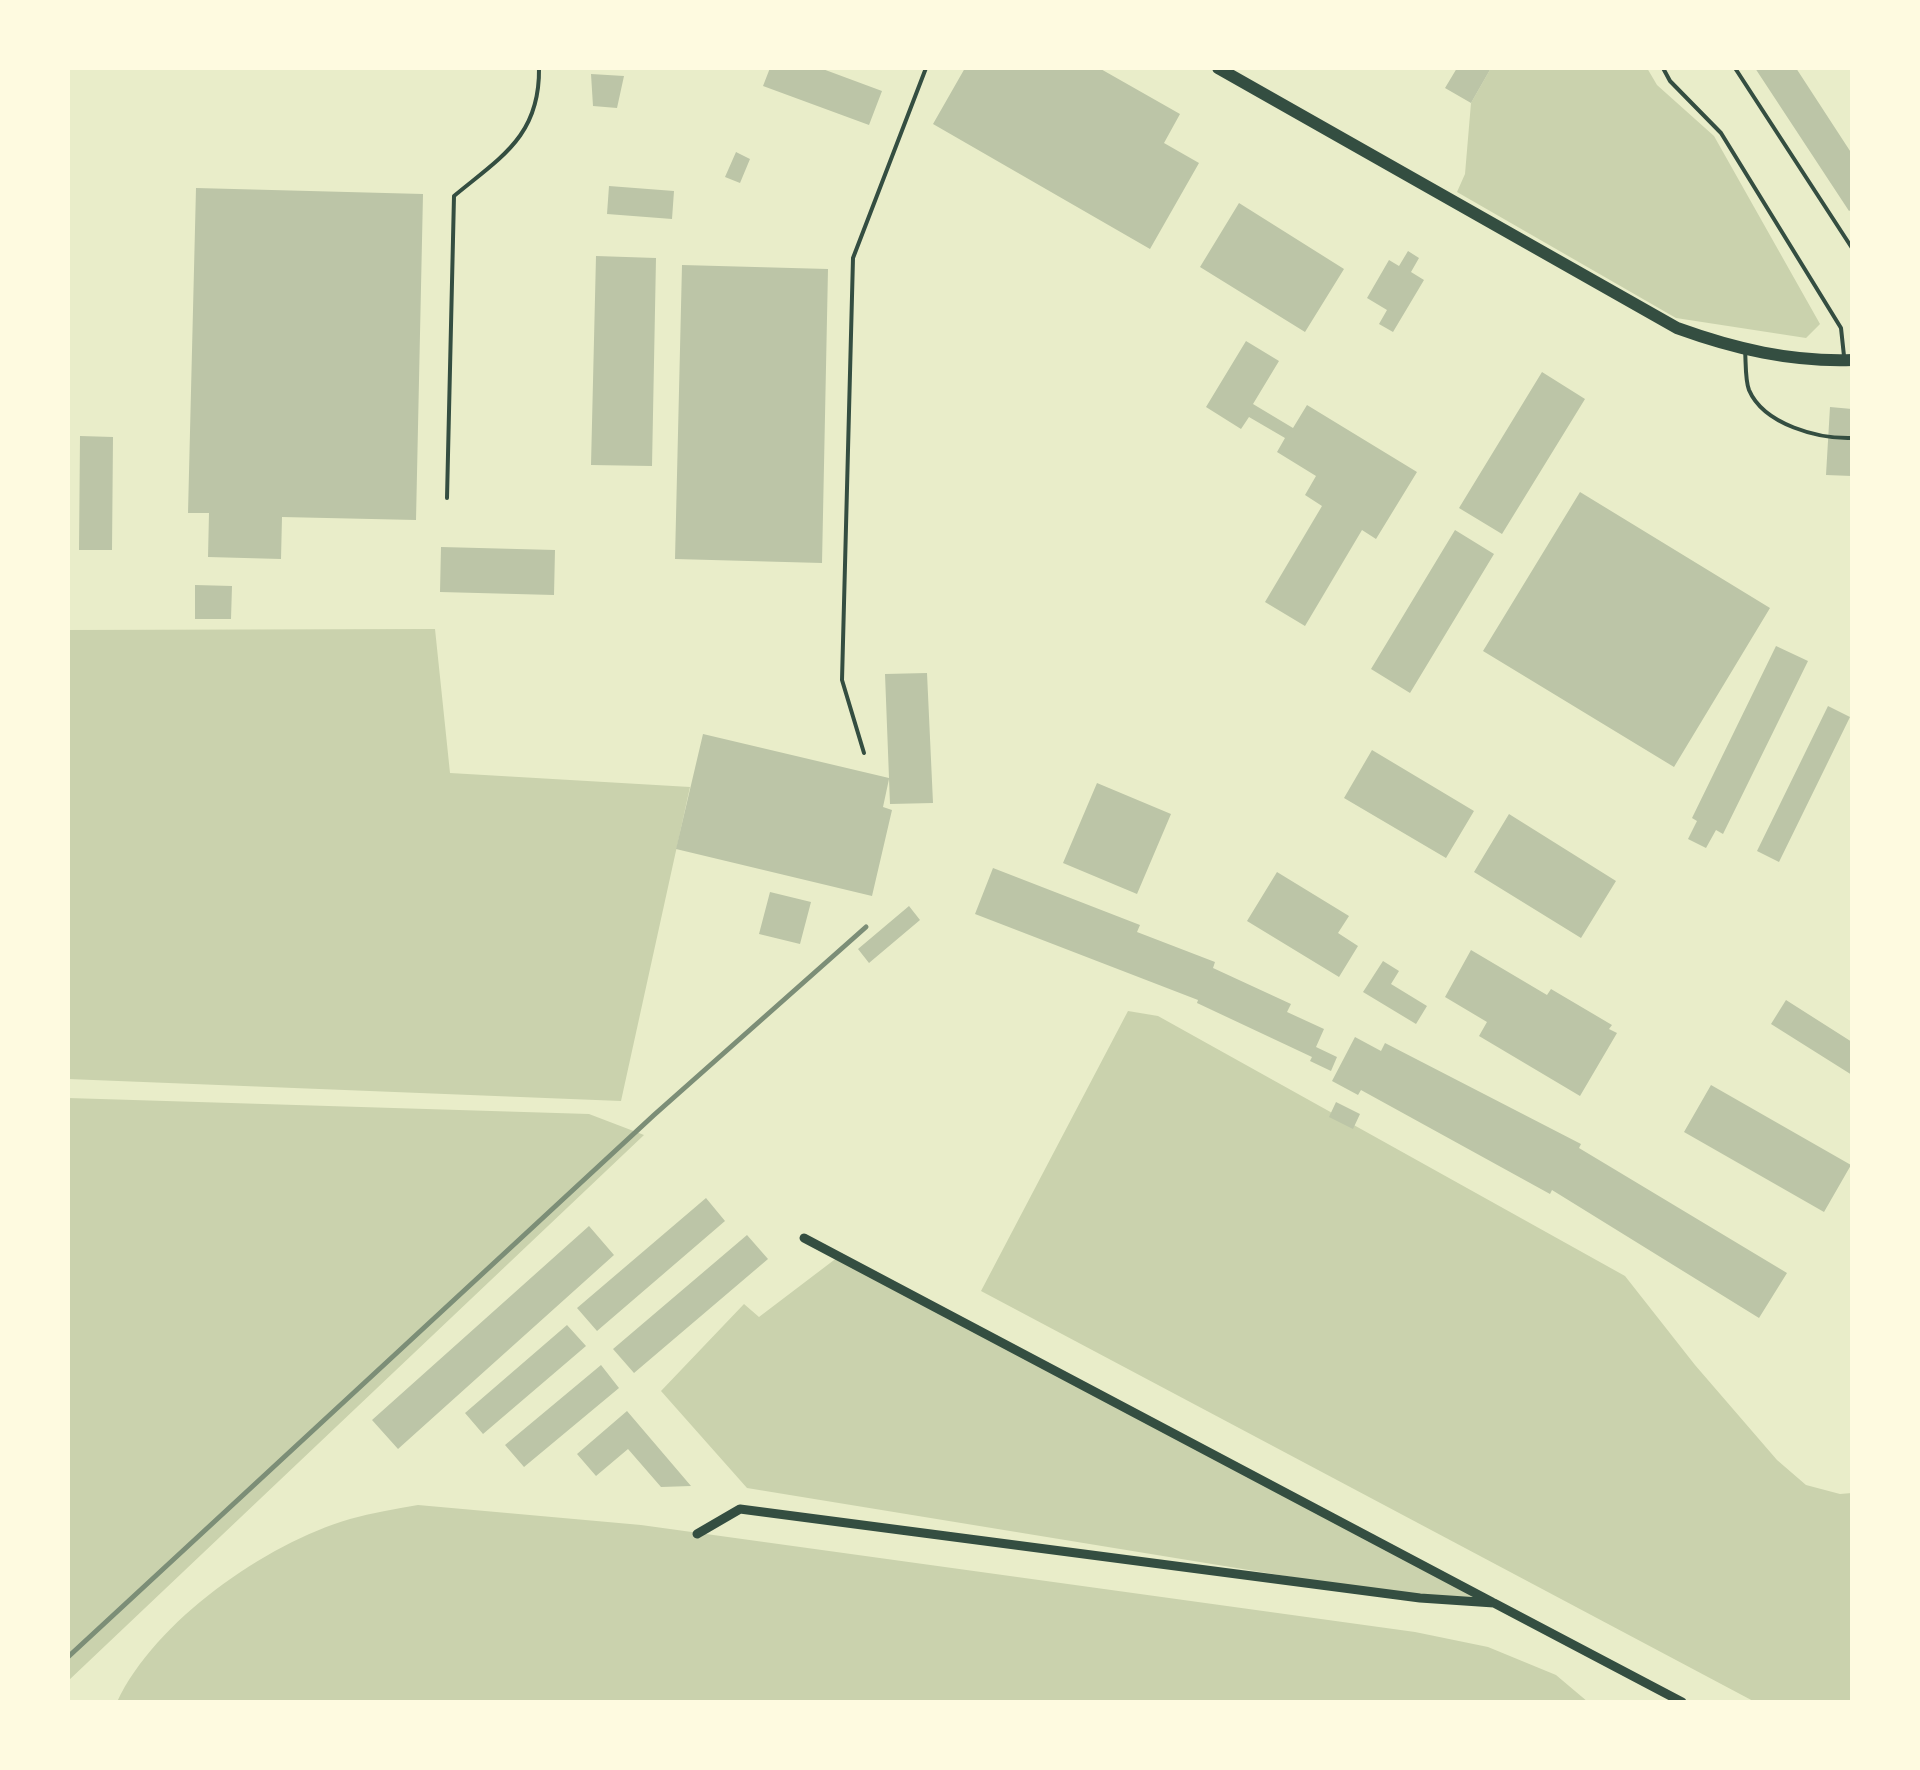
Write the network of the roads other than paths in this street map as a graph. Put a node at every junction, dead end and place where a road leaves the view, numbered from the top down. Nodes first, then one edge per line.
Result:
1 (539, 68) edge
2 (926, 68) edge
3 (1218, 68) edge
4 (1663, 68) edge
5 (1735, 68) edge
6 (1852, 248) edge
7 (1745, 350) junction
8 (1848, 360) edge
9 (1852, 438) edge
10 (447, 498) dead end
11 (864, 753) dead end
12 (804, 1238) dead end
13 (698, 1534) dead end
14 (1494, 1603) junction
15 (1682, 1702) edge

1 - 10 lane
2 - 11 lane
3 - 7 main road
4 - 8 lane
5 - 6 lane
7 - 8 main road
7 - 9 lane
12 - 14 street
13 - 14 street
14 - 15 street

